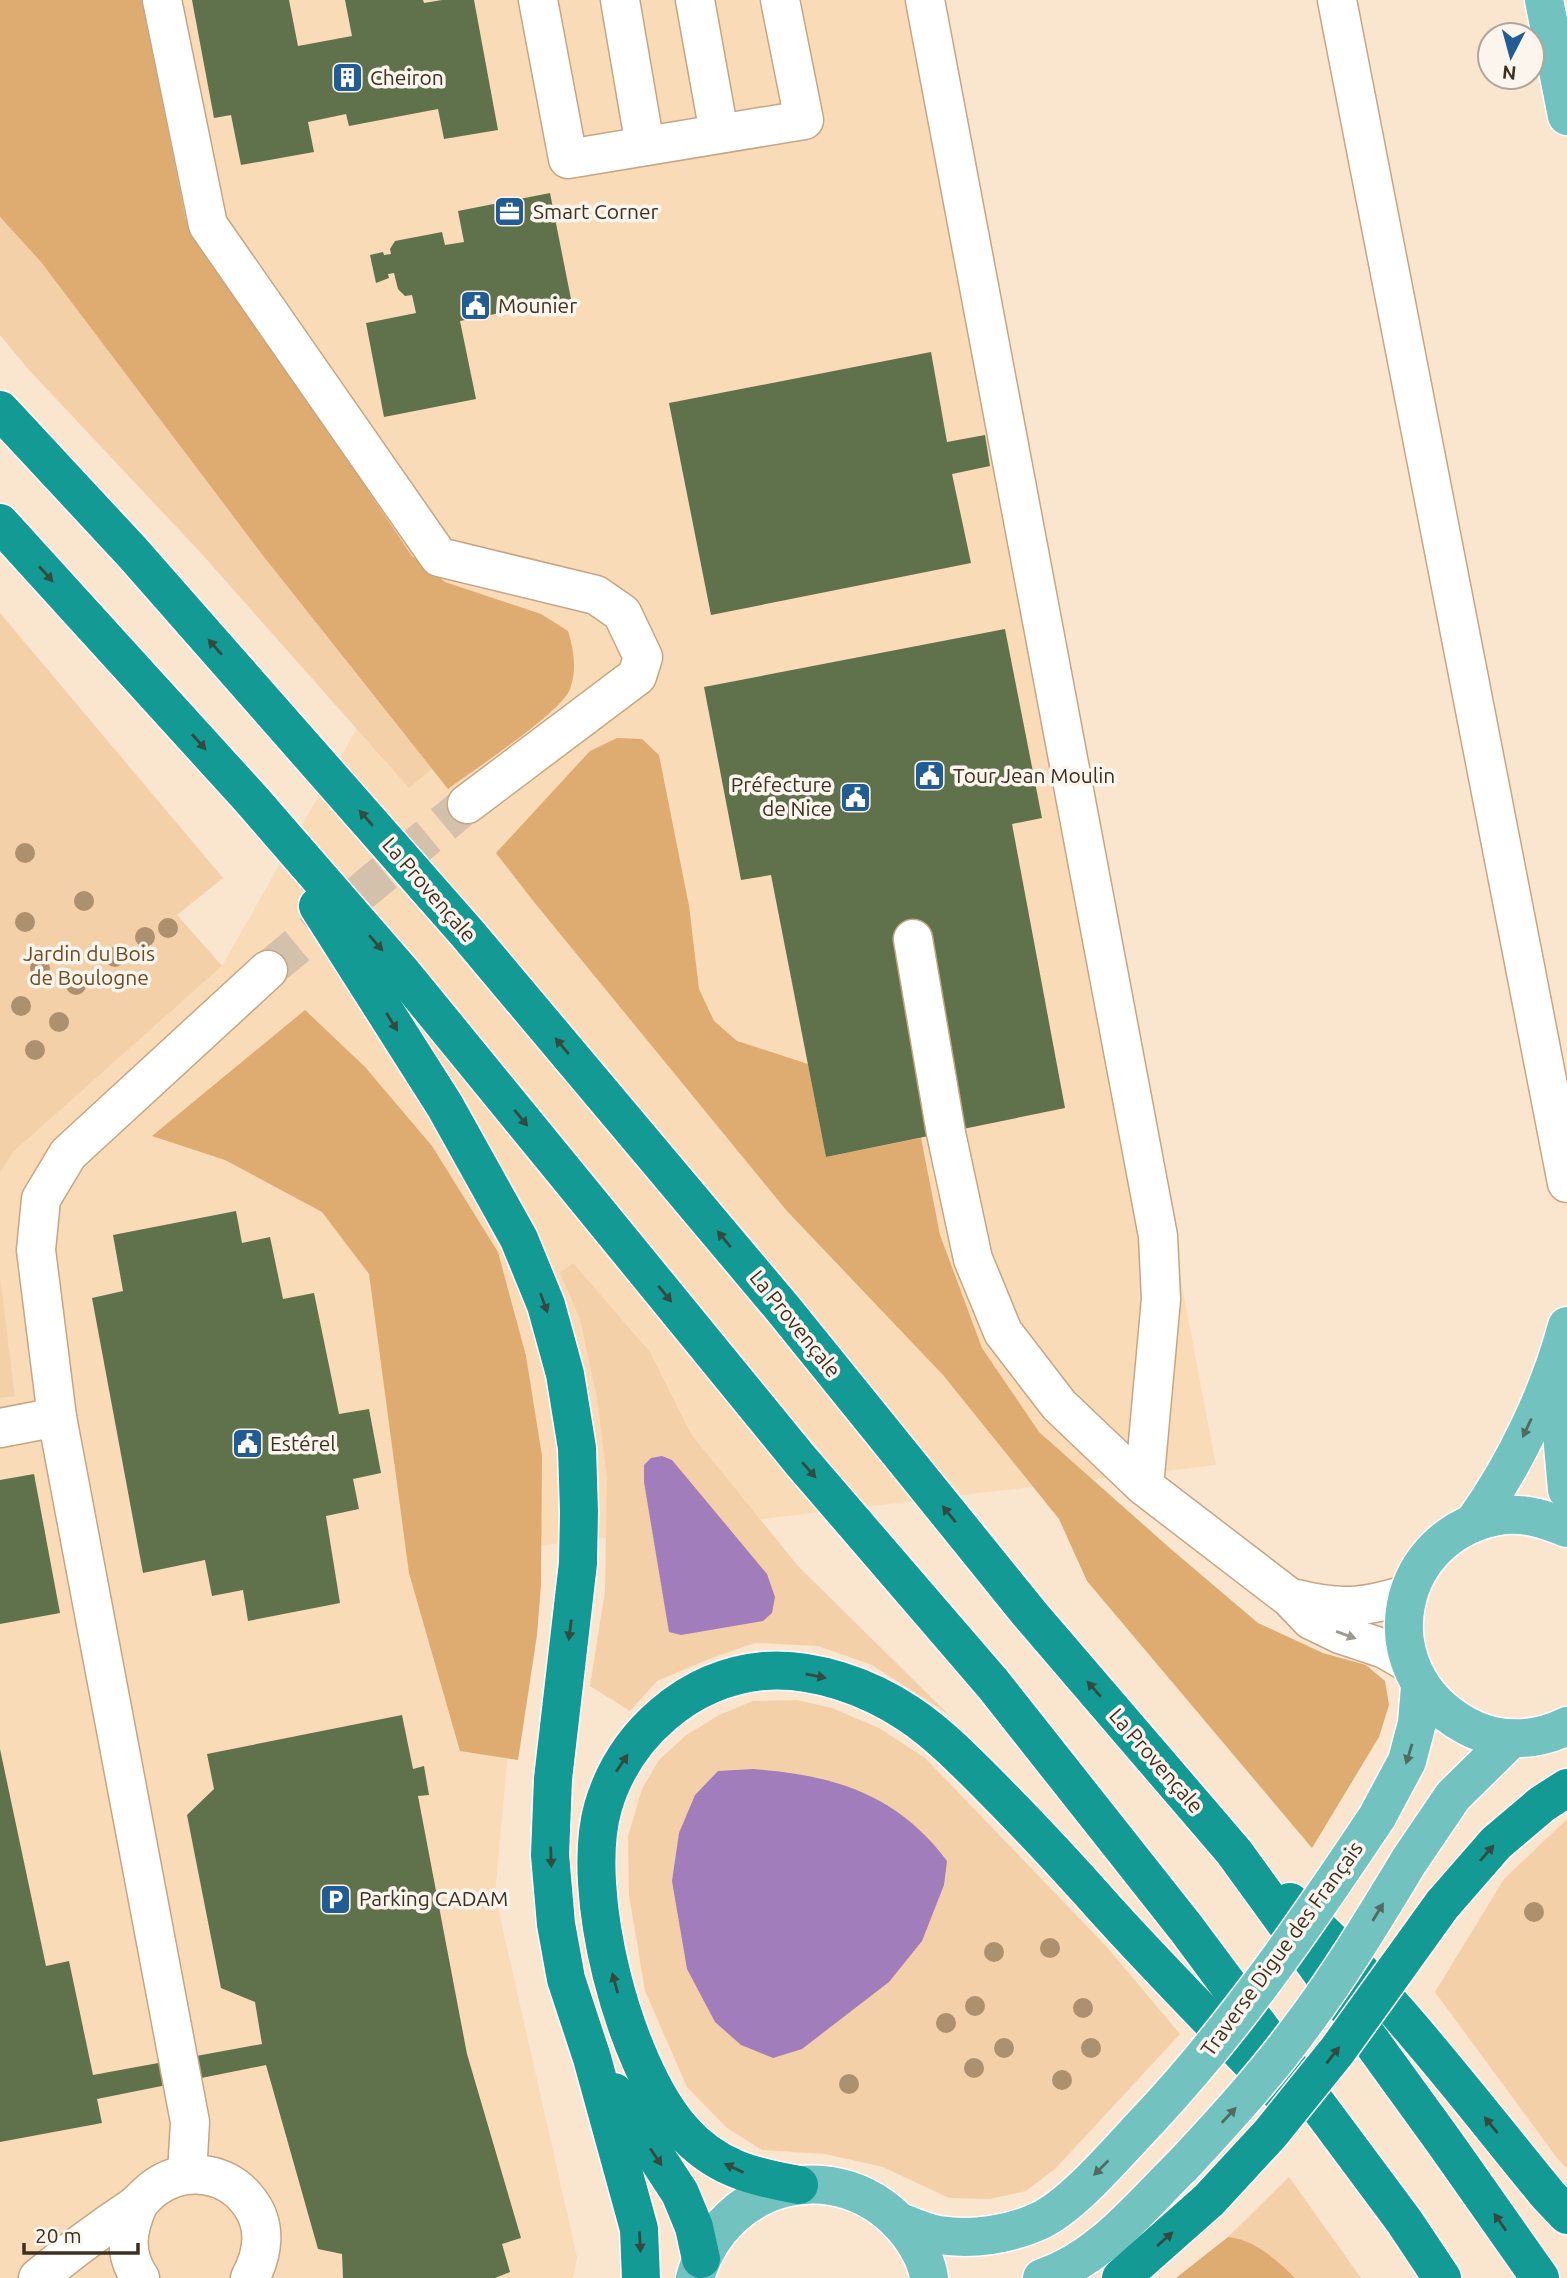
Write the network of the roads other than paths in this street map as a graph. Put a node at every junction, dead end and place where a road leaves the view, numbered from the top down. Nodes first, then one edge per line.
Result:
1 (162, 0) edge
2 (538, 0) edge
3 (620, 0) edge
4 (695, 0) edge
5 (780, 0) edge
6 (925, 0) edge
7 (1337, 0) edge
8 (1544, 0) edge
9 (1567, 116) edge
10 (719, 134) junction
11 (645, 146) junction
12 (0, 410) edge
13 (0, 523) edge
14 (251, 799) junction
15 (467, 804) tunnel mouth
16 (913, 939) dead end
17 (268, 970) tunnel mouth
18 (1567, 1183) edge
19 (1567, 1325) edge
20 (1556, 1367) junction
21 (57, 1417) junction
22 (0, 1429) edge
23 (1144, 1486) junction
24 (1567, 1490) edge
25 (1474, 1522) junction
26 (1567, 1528) edge
27 (1408, 1594) junction
28 (1290, 1598) junction
29 (1414, 1675) junction
30 (1567, 1726) edge
31 (1511, 1739) junction
32 (1567, 1788) edge
33 (1234, 1852) junction
34 (592, 2058) junction
35 (187, 2174) junction
36 (799, 2185) junction
37 (139, 2203) junction
38 (1567, 2214) edge
39 (1404, 2221) junction
40 (898, 2222) junction
41 (698, 2268) edge
42 (259, 2272) edge
43 (38, 2278) edge
44 (140, 2278) edge
45 (641, 2278) edge
46 (929, 2278) edge
47 (1042, 2278) edge
48 (1121, 2278) edge
49 (1442, 2278) edge
50 (1540, 2278) edge

1 - 15 street
2 - 11 street
3 - 11 street
4 - 10 street
5 - 10 street
6 - 23 street
7 - 18 street
8 - 9 main road
10 - 11 street
33 -> 12 highway, La Provençale
13 -> 14 highway
14 -> 34 highway
14 -> 39 highway
16 - 23 street
17 - 21 street
19 - 20 main road
20 - 24 main road
20 -> 25 main road
21 - 22 street
21 - 35 street
23 - 28 street
25 - 26 main road
25 - 27 main road, Traverse Digue des Français
27 - 28 street
27 - 29 main road, Traverse Digue des Français
28 -> 29 street
29 - 31 main road
29 -> 40 main road, Traverse Digue des Français, bridge
30 - 31 main road
47 -> 31 main road, bridge
48 -> 32 highway, bridge
38 -> 33 highway
50 -> 33 highway, La Provençale
34 -> 41 highway
34 -> 45 highway
35 - 37 street
35 - 42 street
36 -> 39 highway
36 - 40 main road
36 - 41 main road
37 - 43 street
37 - 44 street
39 - 49 highway
40 - 46 main road

